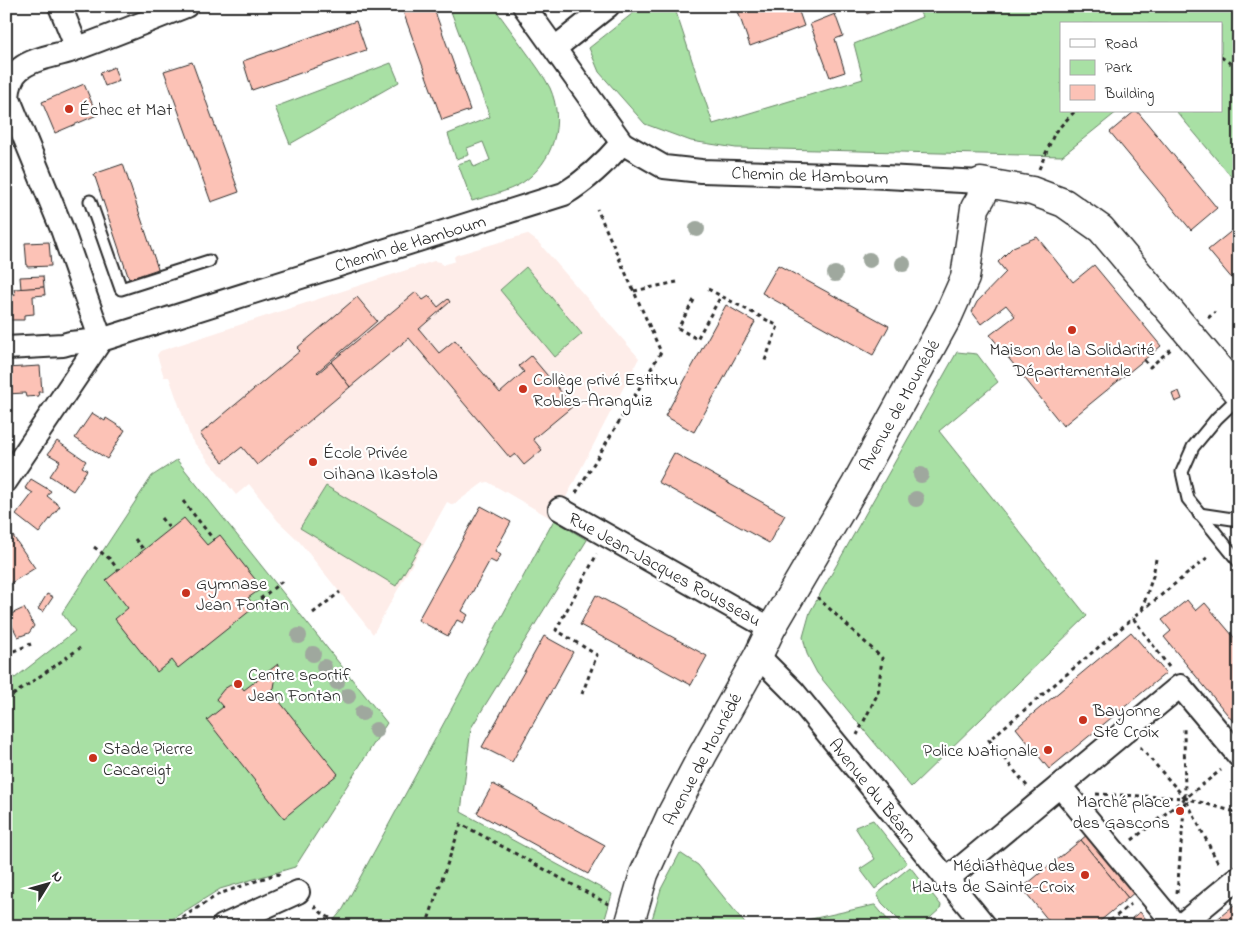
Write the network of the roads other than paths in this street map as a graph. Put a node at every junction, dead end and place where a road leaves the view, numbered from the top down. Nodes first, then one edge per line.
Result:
1 (60, 6) edge
2 (186, 6) edge
3 (524, 6) edge
4 (608, 6) edge
5 (77, 48) junction
6 (555, 48) junction
7 (10, 76) edge
8 (622, 143) junction
9 (981, 182) junction
10 (90, 201) dead end
11 (209, 262) dead end
12 (101, 340) junction
13 (6, 348) edge
14 (1239, 395) edge
15 (6, 481) edge
16 (560, 509) dead end
17 (1200, 514) junction
18 (1239, 520) edge
19 (1239, 562) edge
20 (771, 629) junction
21 (758, 656) junction
22 (1239, 756) edge
23 (1060, 786) junction
24 (946, 880) junction
25 (1235, 880) edge
26 (298, 892) road end
27 (630, 921) edge
28 (223, 926) edge
29 (985, 926) edge
30 (1176, 926) edge
31 (1180, 926) edge

1 - 5 street
2 - 5 street
3 - 6 street
4 - 6 street
5 - 7 street
6 - 8 street
7 - 12 street
8 - 9 street, Chemin de Hamboum
8 - 12 street, Chemin de Hamboum
9 - 14 street
9 - 20 street, Avenue de Mounédé
10 - 11 lane
12 - 13 street, Chemin de Hamboum
12 - 15 street
14 - 17 lane
16 - 20 street, Rue Jean-Jacques Rousseau
17 - 18 lane
17 - 19 lane
20 - 21 street, Avenue de Mounédé
21 - 24 street, Avenue du Béarn
21 - 27 street, Avenue de Mounédé
22 - 23 street
23 - 24 street
23 - 30 street
24 - 29 street, Avenue du Béarn
25 - 31 street
26 - 28 street

